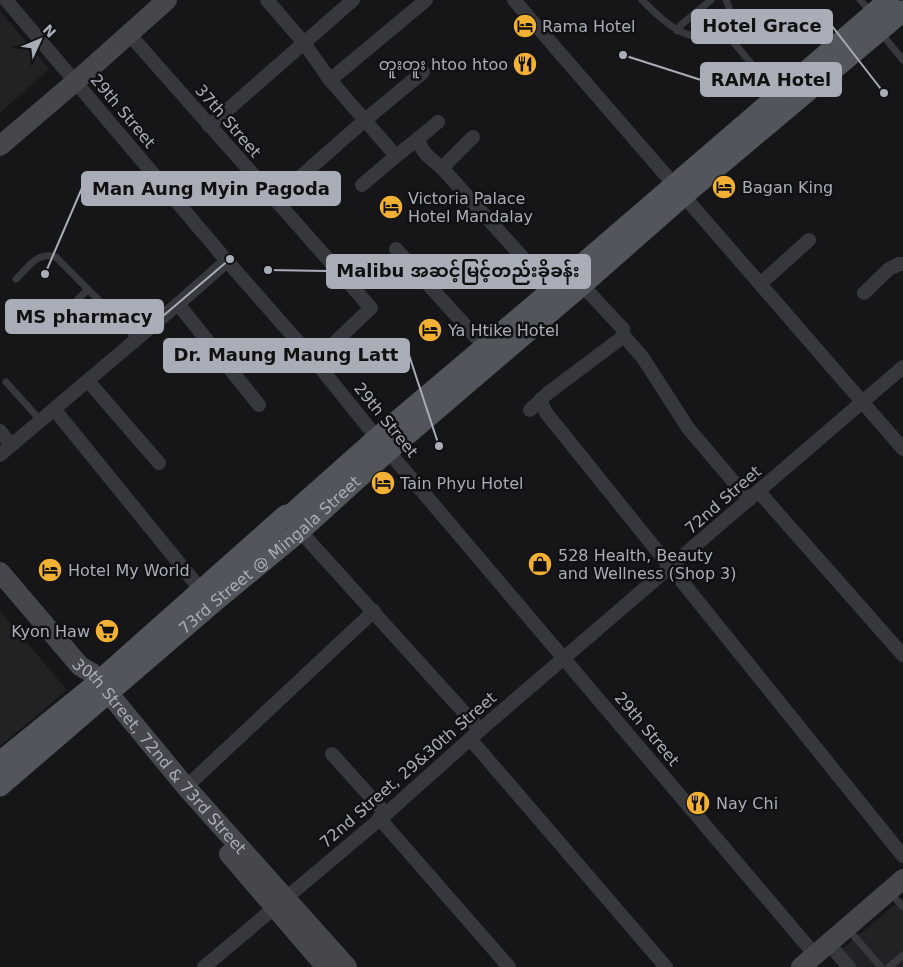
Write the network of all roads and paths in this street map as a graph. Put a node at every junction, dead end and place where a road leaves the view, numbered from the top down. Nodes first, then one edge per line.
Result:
1 (6, 0) edge
2 (167, 0) edge
3 (267, 0) edge
4 (353, 0) edge
5 (426, 0) edge
6 (514, 0) edge
7 (642, 0) edge
8 (711, 0) edge
9 (726, 0) edge
10 (889, 0) edge
11 (903, 11) edge
12 (870, 16) edge
13 (677, 31) junction
14 (129, 34) junction
15 (731, 39) junction
16 (304, 43) junction
17 (903, 60) edge
18 (422, 72) dead end
19 (330, 80) junction
20 (75, 82) junction
21 (778, 96) junction
22 (365, 120) junction
23 (438, 122) dead end
24 (209, 126) junction
25 (473, 137) dead end
26 (419, 138) junction
27 (0, 146) edge
28 (396, 156) junction
29 (442, 168) junction
30 (362, 185) dead end
31 (678, 190) junction
32 (274, 200) junction
33 (810, 240) dead end
34 (396, 250) dead end
35 (227, 261) junction
36 (903, 264) edge
37 (16, 279) dead end
38 (760, 284) junction
39 (582, 285) junction
40 (87, 290) junction
41 (552, 290) junction
42 (864, 293) dead end
43 (178, 304) junction
44 (59, 318) dead end
45 (624, 336) junction
46 (136, 340) junction
47 (484, 346) junction
48 (315, 361) junction
49 (903, 367) edge
50 (88, 381) junction
51 (6, 382) dead end
52 (541, 399) junction
53 (863, 402) junction
54 (259, 405) dead end
55 (54, 409) junction
56 (530, 410) dead end
57 (41, 421) junction
58 (0, 431) edge
59 (382, 444) junction
60 (11, 445) junction
61 (903, 449) edge
62 (0, 455) edge
63 (159, 462) dead end
64 (754, 496) junction
65 (300, 530) junction
66 (670, 568) junction
67 (0, 572) edge
68 (201, 590) junction
69 (374, 611) junction
70 (903, 655) edge
71 (564, 659) junction
72 (99, 691) junction
73 (476, 735) junction
74 (332, 754) dead end
75 (0, 762) edge
76 (0, 786) edge
77 (186, 787) junction
78 (382, 816) junction
79 (903, 856) edge
80 (896, 885) edge
81 (280, 902) junction
82 (903, 907) edge
83 (846, 928) junction
84 (815, 955) edge
85 (903, 955) edge
86 (204, 967) edge
87 (326, 967) edge
88 (347, 967) edge
89 (509, 967) edge
90 (666, 967) edge
91 (849, 967) edge
92 (881, 967) edge
93 (889, 967) edge

1 - 20 street, 29th Street
2 - 14 main road
3 - 16 street
4 - 16 street
5 - 19 street
6 - 31 street
7 - 13 lane
8 - 13 lane
9 - 15 lane
10 - 12 main road, 73rd Street @ Mingala Street
11 - 12 main road, 73rd Street @ Mingala Street
12 - 17 lane
12 - 21 main road, 73rd Street @ Mingala Street
12 - 31 main road, 73rd Street @ Mingala Street
13 - 15 lane
14 - 20 main road
14 - 24 street, 37th Street
15 - 21 lane
16 - 19 street
16 - 24 street
18 - 22 street
19 - 22 street
20 - 27 main road
20 - 35 street, 29th Street
21 - 31 main road, 73rd Street @ Mingala Street
22 - 28 street
22 - 32 street
23 - 26 street
24 - 32 street, 37th Street
25 - 29 street
26 - 28 street
26 - 29 street
28 - 30 street
29 - 41 street
31 - 38 street
31 - 39 main road, 73rd Street @ Mingala Street
31 - 41 main road, 73rd Street @ Mingala Street
32 - 48 street, 37th Street
33 - 38 street
34 - 47 street
35 - 43 street
35 - 48 street, 29th Street
36 - 42 street
37 - 40 lane
38 - 53 street
39 - 45 street
39 - 59 main road, 73rd Street @ Mingala Street
40 - 44 lane
40 - 46 lane
41 - 47 main road, 73rd Street @ Mingala Street
43 - 46 street
43 - 54 street
45 - 52 street
45 - 64 street
46 - 50 street
47 - 59 main road, 73rd Street @ Mingala Street
48 - 59 street, 29th Street
49 - 53 street, 72nd Street
50 - 55 street
50 - 63 street
51 - 57 lane
52 - 56 street
52 - 66 street
53 - 61 street
53 - 64 street, 72nd Street
55 - 57 street
55 - 68 street
57 - 60 street
58 - 60 street
59 - 65 main road, 73rd Street @ Mingala Street
59 - 68 main road, 73rd Street @ Mingala Street
59 - 71 street, 29th Street
60 - 62 street
64 - 66 street, 72nd Street
64 - 70 street
65 - 69 street
65 - 72 main road, 73rd Street @ Mingala Street
66 - 71 street, 72nd Street
66 - 79 street
67 - 72 main road, 30th Street, 72nd & 73rd Street
68 - 72 main road, 73rd Street @ Mingala Street
69 - 73 street
69 - 77 street
71 - 73 street, 72nd Street, 29&30th Street
71 - 84 street, 29th Street
72 - 75 main road, 73rd Street @ Mingala Street
72 - 76 main road, 73rd Street @ Mingala Street
72 - 77 main road, 30th Street, 72nd & 73rd Street
72 - 81 main road, 30th Street, 72nd & 73rd Street
73 - 78 street, 72nd Street, 29&30th Street
73 - 90 street
74 - 78 street
77 - 81 main road, 30th Street, 72nd & 73rd Street
78 - 81 street, 72nd Street, 29&30th Street
78 - 89 street
80 - 82 lane
80 - 83 main road
81 - 86 street
81 - 87 main road
81 - 88 main road
83 - 84 main road
83 - 92 lane
84 - 91 street, 29th Street
85 - 93 lane

